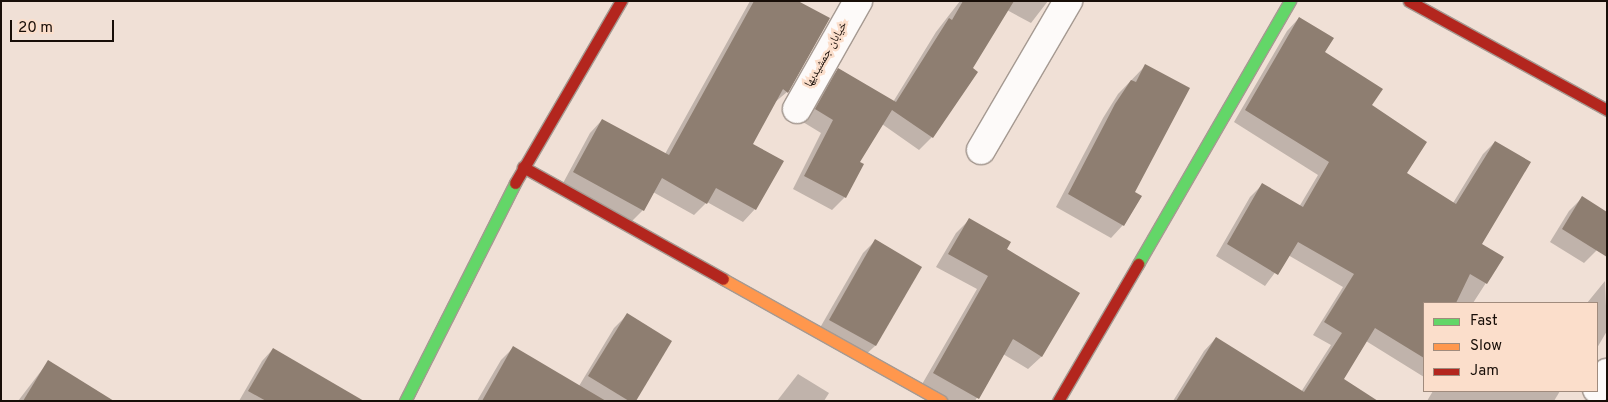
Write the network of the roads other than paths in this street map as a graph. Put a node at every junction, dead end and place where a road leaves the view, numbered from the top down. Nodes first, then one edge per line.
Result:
1 (621, 1) edge
2 (858, 1) edge
3 (1068, 1) edge
4 (1290, 1) edge
5 (1409, 1) edge
6 (796, 109) dead end
7 (1607, 110) edge
8 (982, 150) dead end
9 (522, 167) junction
10 (1607, 373) edge
11 (1598, 387) edge
12 (405, 401) edge
13 (941, 401) edge
14 (1058, 401) edge

1 - 9 street
2 - 6 street, خیابان جمشیدیها
3 - 8 street
4 - 14 street
5 - 7 street
9 - 12 street
9 - 13 street
10 - 11 street

